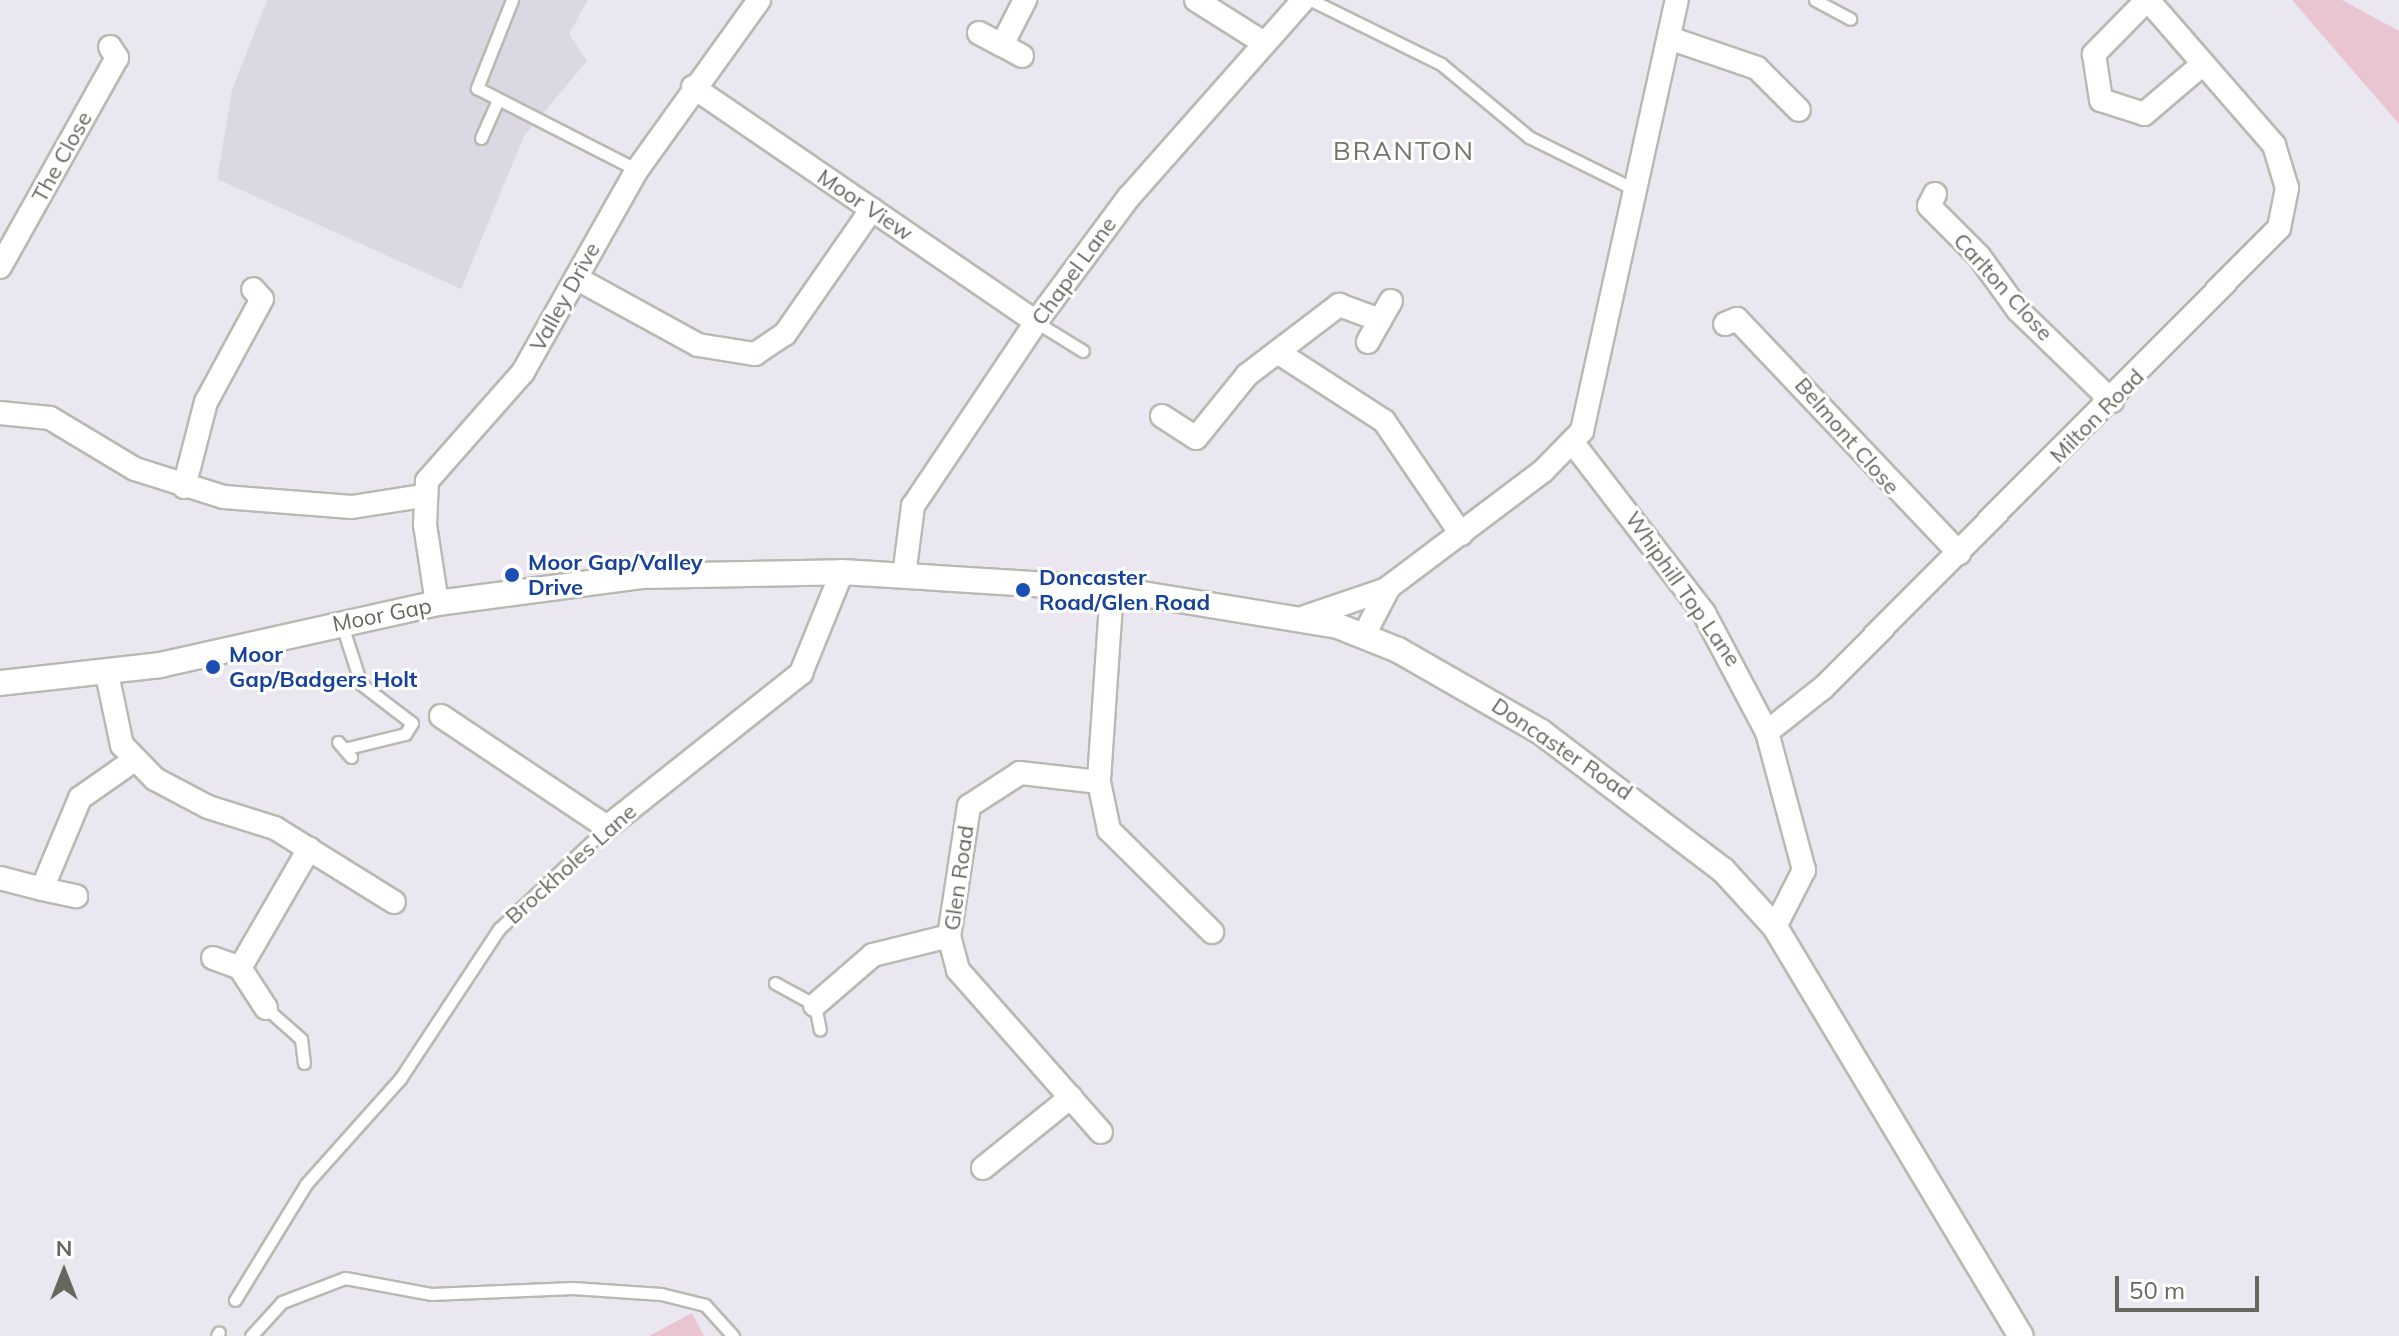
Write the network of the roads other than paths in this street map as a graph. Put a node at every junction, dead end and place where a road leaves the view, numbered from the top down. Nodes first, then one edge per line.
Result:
1 (512, 0) edge
2 (759, 0) edge
3 (1025, 0) edge
4 (1196, 0) edge
5 (1303, 0) edge
6 (1311, 0) edge
7 (1677, 0) edge
8 (1815, 0) edge
9 (2148, 0) edge
10 (1850, 19) dead end
11 (979, 33) dead end
12 (1669, 38) junction
13 (1264, 43) junction
14 (1002, 45) junction
15 (119, 55) dead end
16 (1022, 56) dead end
17 (2203, 64) junction
18 (693, 87) junction
19 (1797, 96) dead end
20 (497, 102) junction
21 (481, 138) dead end
22 (637, 170) junction
23 (1638, 191) junction
24 (1927, 204) dead end
25 (872, 209) junction
26 (0, 267) edge
27 (576, 278) junction
28 (263, 296) dead end
29 (1734, 317) dead end
30 (1036, 322) junction
31 (1368, 342) dead end
32 (1083, 351) dead end
33 (1279, 353) junction
34 (2112, 401) junction
35 (0, 413) edge
36 (1162, 416) dead end
37 (1573, 443) junction
38 (184, 487) junction
39 (423, 496) junction
40 (1461, 534) junction
41 (1959, 553) junction
42 (842, 572) junction
43 (904, 576) junction
44 (1388, 588) junction
45 (1112, 589) junction
46 (437, 603) junction
47 (1305, 617) junction
48 (341, 622) junction
49 (1364, 635) junction
50 (107, 674) junction
51 (0, 683) edge
52 (441, 716) dead end
53 (1767, 732) junction
54 (345, 750) dead end
55 (133, 761) junction
56 (1099, 782) junction
57 (607, 827) junction
58 (309, 849) junction
59 (0, 878) edge
60 (42, 889) junction
61 (76, 896) dead end
62 (394, 902) dead end
63 (1775, 927) junction
64 (1212, 932) dead end
65 (949, 936) junction
66 (213, 958) dead end
67 (240, 968) junction
68 (775, 983) dead end
69 (815, 1005) junction
70 (266, 1008) joint
71 (820, 1030) dead end
72 (304, 1063) dead end
73 (1071, 1097) junction
74 (1101, 1132) dead end
75 (983, 1168) dead end
76 (235, 1300) dead end
77 (251, 1336) edge
78 (733, 1336) edge
79 (2021, 1336) edge

1 - 20 lane
2 - 18 street, Valley Drive
3 - 14 street
4 - 13 street
5 - 13 street, Chapel Lane
6 - 23 lane
7 - 12 street
8 - 10 lane
9 - 17 street, Milton Road
9 - 17 street, Milton Road
11 - 14 street
12 - 19 street
12 - 23 street
13 - 30 street, Chapel Lane
14 - 16 street
15 - 26 street, The Close
17 - 34 street, Milton Road
18 - 22 street, Valley Drive
18 - 25 street, Moor View
20 - 21 lane
20 - 22 lane
22 - 27 street, Valley Drive
23 - 37 street
24 - 34 street, Carlton Close
25 - 27 street
25 - 30 street, Moor View
27 - 39 street, Valley Drive
28 - 38 street
29 - 41 street, Belmont Close
30 - 32 lane
30 - 43 street, Chapel Lane
31 - 33 street
33 - 36 street
33 - 40 street
34 - 41 street, Milton Road
35 - 38 street
37 - 40 street
37 - 53 street, Whiphill Top Lane
38 - 39 street
39 - 46 street
40 - 44 street
41 - 53 street, Milton Road
42 - 43 main road, Doncaster Road
42 - 46 main road, Moor Gap
42 - 57 street, Brockholes Lane
43 - 45 main road, Doncaster Road
44 - 47 street
44 - 49 street
45 - 47 main road, Doncaster Road
45 - 56 street
46 - 48 main road, Moor Gap
47 - 49 main road, Doncaster Road
48 - 50 main road, Moor Gap
48 - 54 lane
49 - 63 main road, Doncaster Road
50 - 51 main road, Moor Gap
50 - 55 street
52 - 57 street
53 - 63 street, Whiphill Top Lane
55 - 58 street
55 - 60 street
56 - 64 street
56 - 65 street, Glen Road
57 - 76 lane, Brockholes Lane
58 - 62 street
58 - 67 street
59 - 60 street
60 - 61 street
63 - 79 main road, Doncaster Road
65 - 69 street
65 - 73 street, Glen Road
66 - 67 street
67 - 70 street
68 - 69 lane
69 - 71 lane
70 - 72 lane
73 - 74 street, Glen Road
73 - 75 street
77 - 78 lane

